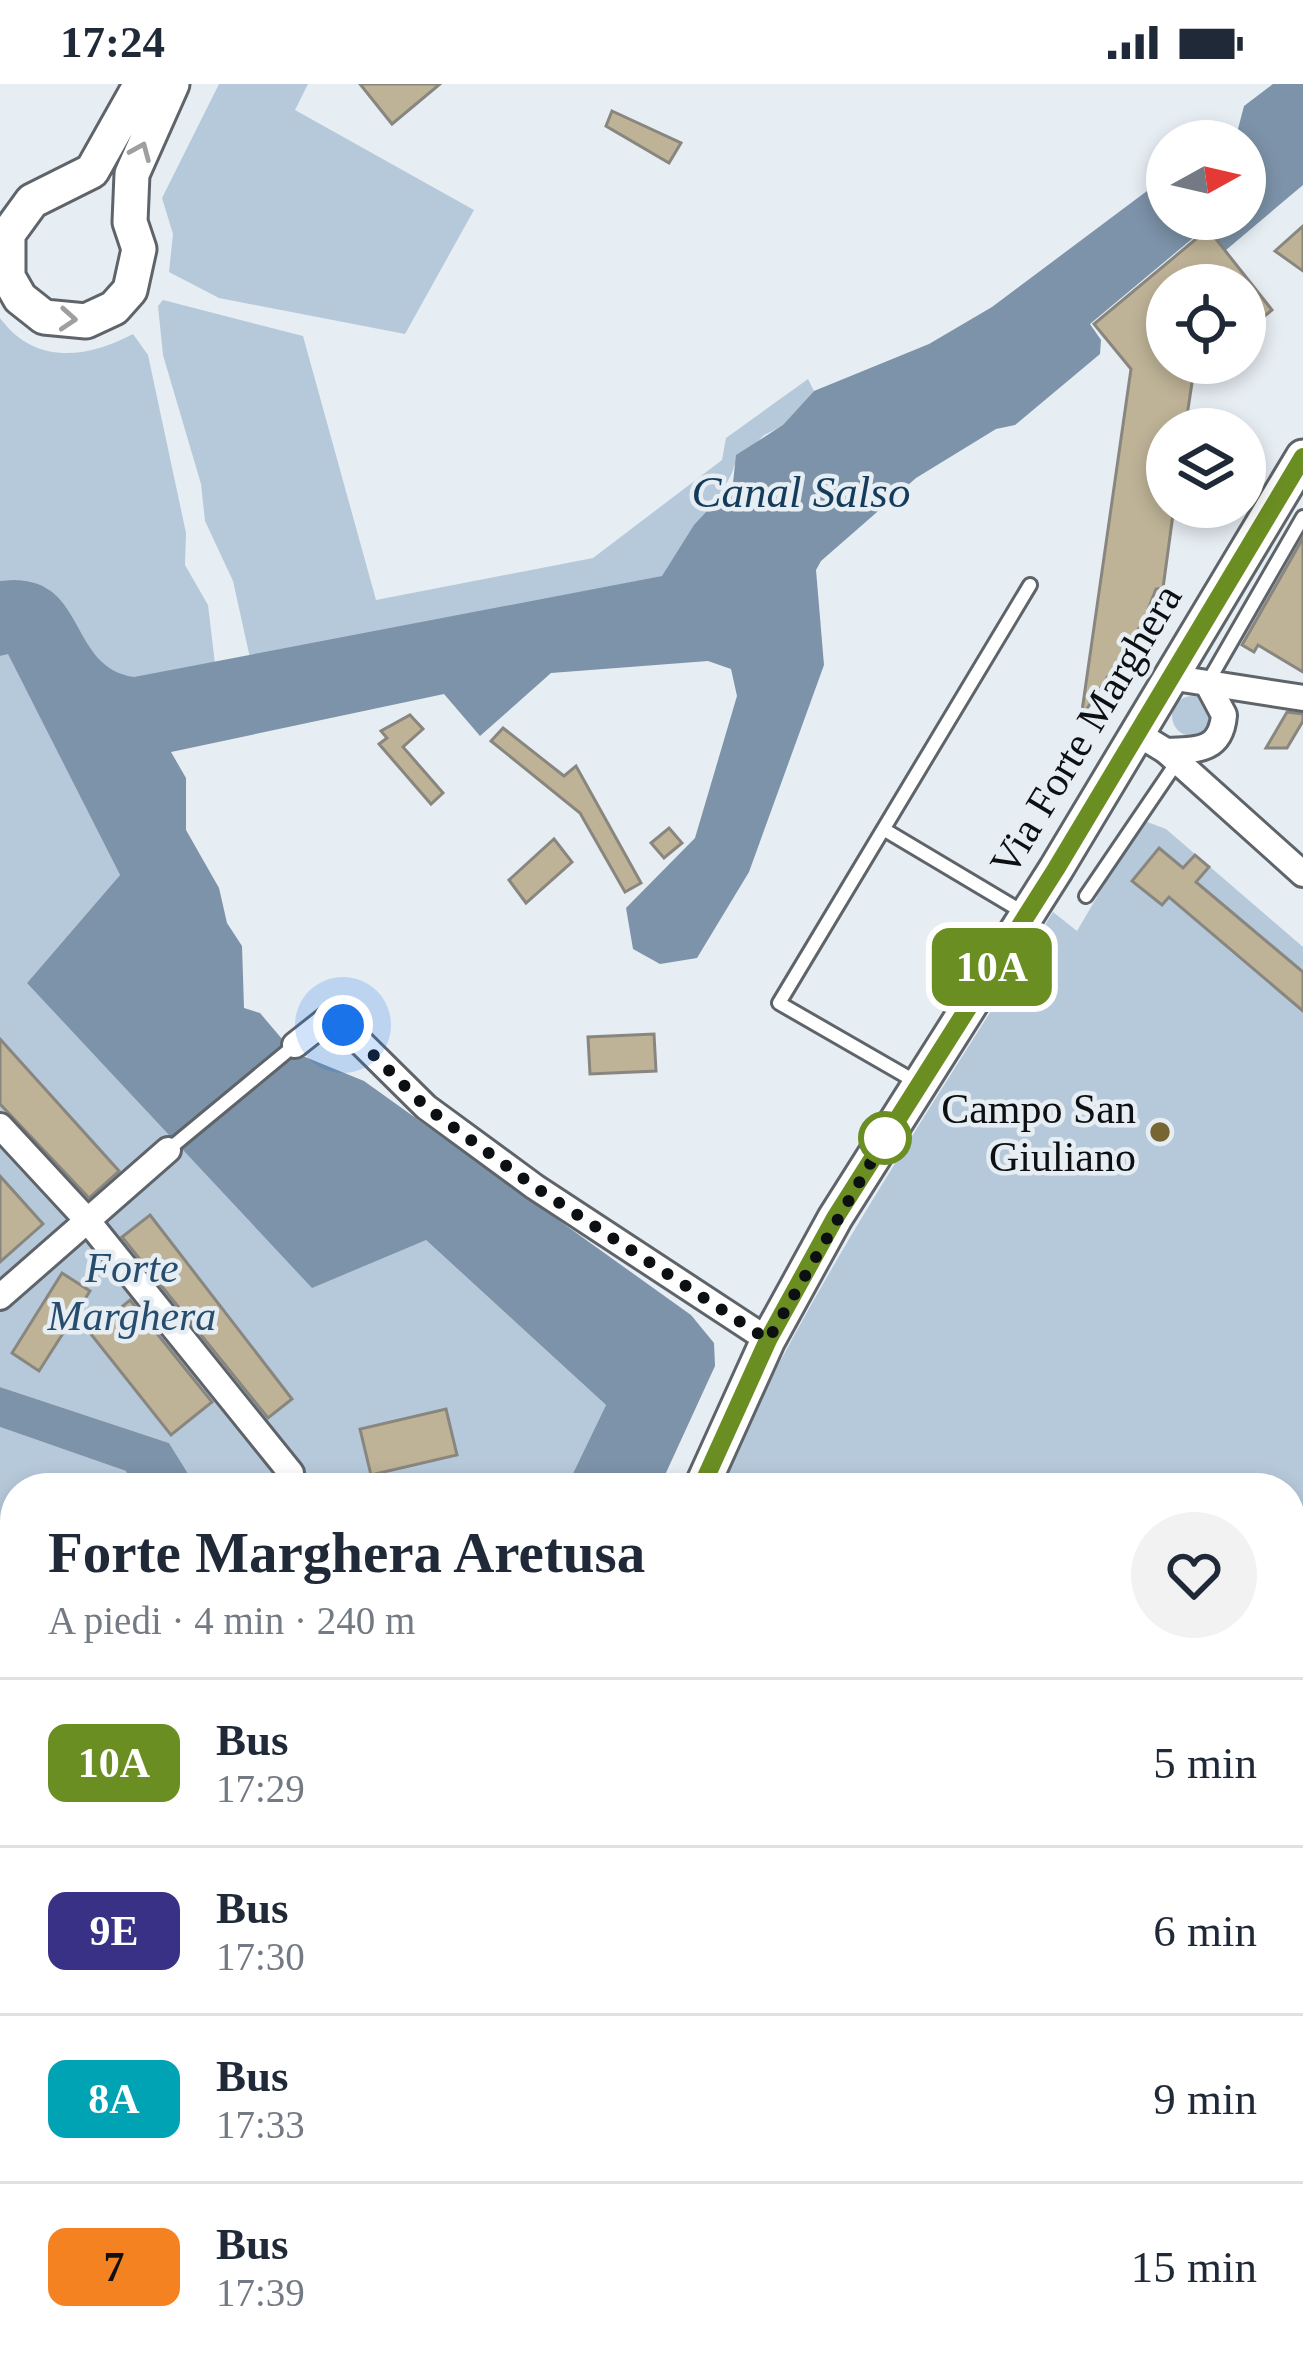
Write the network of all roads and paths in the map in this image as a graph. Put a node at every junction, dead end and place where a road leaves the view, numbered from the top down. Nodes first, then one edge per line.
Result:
1 (141, 84) edge
2 (172, 84) edge
3 (66, 188) junction
4 (16, 202) edge
5 (130, 222) junction
6 (2, 253) edge
7 (1303, 457) edge
8 (1303, 517) edge
9 (1030, 585) dead end
10 (1169, 677) junction
11 (1207, 683) junction
12 (1303, 698) edge
13 (1135, 732) junction
14 (1172, 756) junction
15 (885, 830) junction
16 (1303, 874) edge
17 (1086, 896) dead end
18 (1027, 914) junction
19 (295, 1045) joint
20 (919, 1083) junction
21 (0, 1126) edge
22 (168, 1150) joint
23 (87, 1220) junction
24 (0, 1297) edge
25 (768, 1340) junction
26 (291, 1473) edge
27 (708, 1473) edge

1 - 3 street
5 -> 2 street
3 - 4 street
3 - 5 street
4 - 6 street
6 -> 5 street
7 - 10 street, Via Forte Marghera
8 - 11 lane
9 - 15 lane
10 - 11 street
10 - 13 street, Via Forte Marghera
11 - 12 street
11 - 14 street
13 - 14 street
13 - 18 street, Via Forte Marghera
14 - 16 street
14 - 17 lane
15 - 18 lane
15 - 20 lane
18 - 20 street, Via Forte Marghera
19 - 22 lane
19 - 25 street
20 - 25 street, Via Forte Marghera
21 - 23 street
22 - 23 street
23 - 24 street
23 - 26 street
25 - 27 street, Via Forte Marghera

